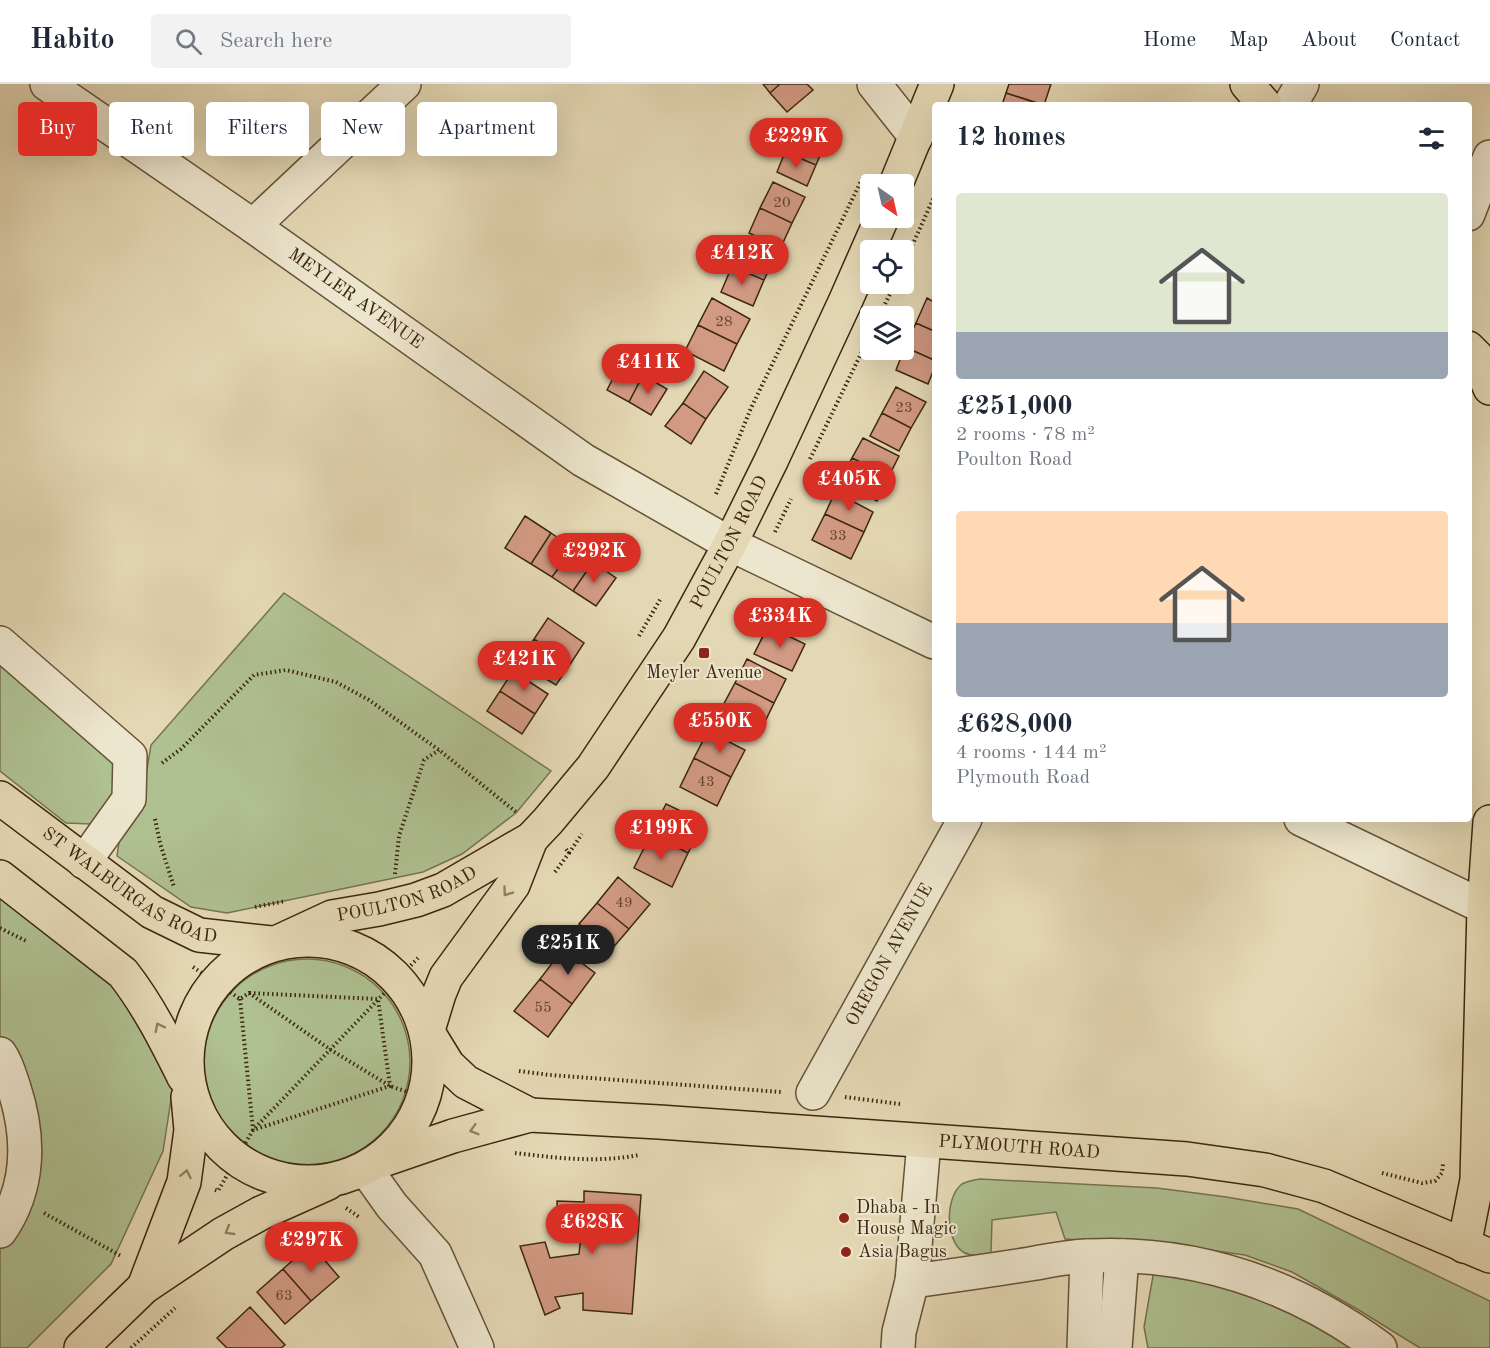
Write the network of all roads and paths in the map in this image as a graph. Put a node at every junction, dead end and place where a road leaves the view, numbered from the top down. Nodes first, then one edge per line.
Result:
1 (47, 84) edge
2 (404, 84) edge
3 (874, 84) edge
4 (937, 84) edge
5 (1247, 84) edge
6 (1302, 84) edge
7 (1262, 102) edge
8 (1292, 102) edge
9 (916, 137) junction
10 (1490, 157) edge
11 (900, 174) edge
12 (860, 185) edge
13 (932, 201) edge
14 (1472, 204) edge
15 (253, 226) junction
16 (878, 228) edge
17 (914, 242) edge
18 (1478, 359) edge
19 (1490, 388) edge
20 (716, 536) junction
21 (662, 597) dead end
22 (639, 636) dead end
23 (932, 641) edge
24 (0, 643) edge
25 (439, 750) junction
26 (138, 766) junction
27 (0, 798) edge
28 (524, 804) dead end
29 (153, 809) dead end
30 (963, 822) edge
31 (1307, 822) edge
32 (1490, 822) edge
33 (518, 824) junction
34 (84, 862) junction
35 (404, 876) dead end
36 (0, 877) edge
37 (177, 897) dead end
38 (292, 900) dead end
39 (249, 909) dead end
40 (1487, 909) edge
41 (0, 928) edge
42 (275, 942) junction
43 (33, 944) dead end
44 (249, 993) junction
45 (234, 995) dead end
46 (240, 999) junction
47 (378, 999) junction
48 (428, 1032) junction
49 (331, 1050) junction
50 (0, 1054) edge
51 (186, 1083) junction
52 (390, 1086) junction
53 (404, 1092) dead end
54 (813, 1093) dead end
55 (530, 1115) junction
56 (659, 1122) junction
57 (253, 1130) junction
58 (924, 1142) junction
59 (507, 1152) dead end
60 (363, 1170) junction
61 (1477, 1180) junction
62 (1490, 1214) edge
63 (5, 1224) edge
64 (1477, 1251) edge
65 (1087, 1256) junction
66 (1122, 1256) junction
67 (125, 1258) dead end
68 (912, 1281) junction
69 (144, 1287) junction
70 (81, 1348) edge
71 (477, 1348) edge
72 (898, 1348) edge
73 (1084, 1348) edge
74 (1115, 1348) edge
75 (1380, 1348) edge

1 - 15 street, MEYLER AVENUE
2 - 15 street
3 - 9 street
4 - 9 main road
5 - 7 main road
6 - 8 street
9 - 11 main road
10 - 14 street
12 - 20 path
13 - 17 path
15 - 20 street, MEYLER AVENUE
16 - 20 main road, POULTON ROAD
18 - 19 main road
20 - 23 street, MEYLER AVENUE
20 - 33 main road, POULTON ROAD
21 - 22 path
24 - 26 street
25 - 26 path
25 - 33 path
25 - 35 path
26 - 34 street
27 - 34 main road, ST WALBURGAS ROAD
28 - 33 path
29 - 37 path
30 - 54 street, OREGON AVENUE
31 - 40 street
32 - 40 main road
33 - 42 main road, POULTON ROAD
33 -> 48 main road, POULTON ROAD
34 - 42 main road, ST WALBURGAS ROAD
51 -> 36 main road
38 - 39 path
40 - 61 main road
41 - 43 path
42 - 48 main road, ST WALBURGAS ROAD
42 - 51 main road, POULTON ROAD
44 - 46 path
44 - 47 path
44 - 49 path
45 - 46 path
46 - 57 path
47 - 49 path
47 - 52 path
48 - 55 main road, PLYMOUTH ROAD
48 - 60 main road
49 - 52 path
49 - 57 path
50 - 63 street
51 - 60 main road
69 -> 51 main road
52 - 53 path
52 - 57 path
55 - 56 main road, PLYMOUTH ROAD
55 -> 60 main road, PLYMOUTH ROAD
56 - 58 main road, PLYMOUTH ROAD
56 - 59 path
58 - 64 main road, PLYMOUTH ROAD
58 - 68 street
60 -> 69 main road
60 - 71 street
61 - 62 main road
61 - 64 main road
63 - 67 path
65 - 66 street
65 - 68 street
65 - 73 street
66 - 74 street
66 - 75 street
68 - 72 street
69 - 70 main road

